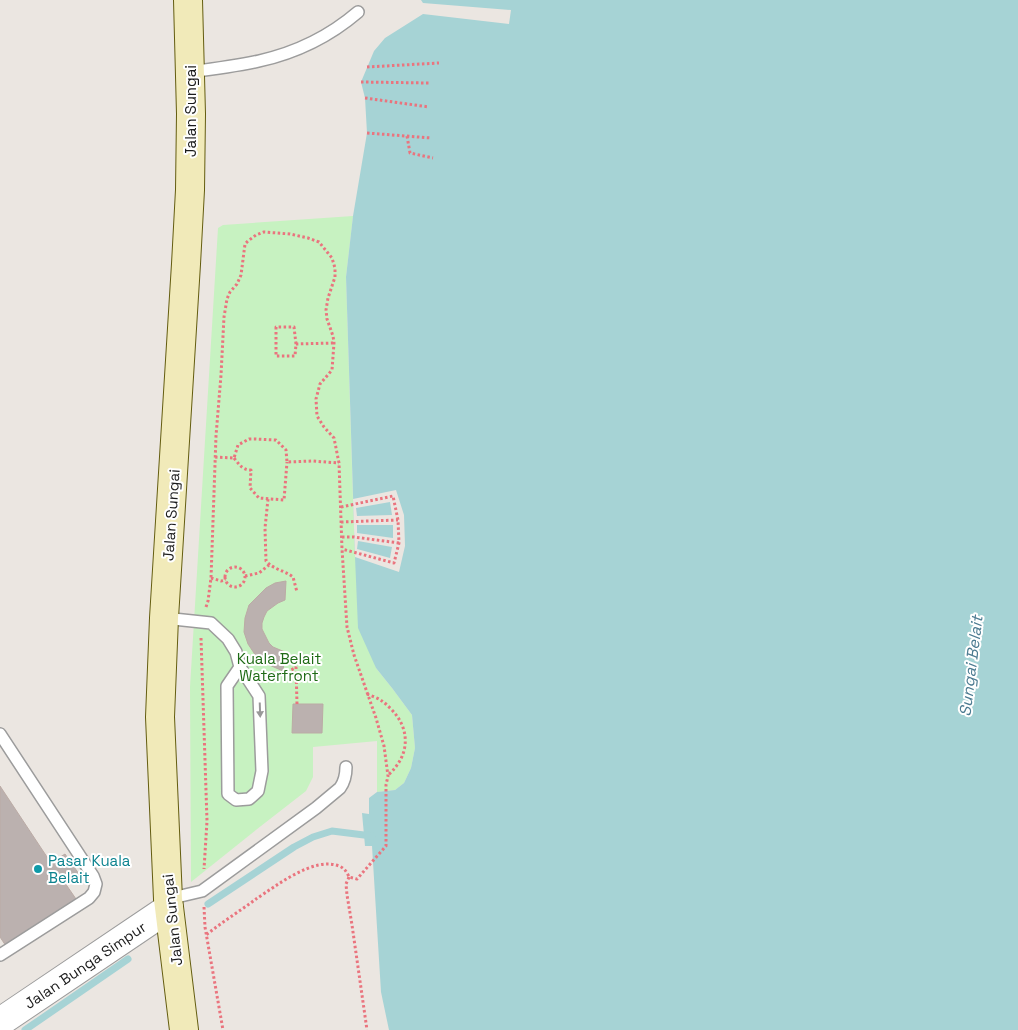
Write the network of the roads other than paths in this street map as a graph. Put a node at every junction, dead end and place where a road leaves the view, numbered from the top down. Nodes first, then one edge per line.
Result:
1 (188, 0) edge
2 (358, 12) dead end
3 (190, 72) junction
4 (164, 618) junction
5 (240, 667) junction
6 (0, 734) edge
7 (346, 767) dead end
8 (169, 903) junction
9 (0, 955) edge
10 (0, 1022) edge
11 (184, 1030) edge

1 - 3 main road, Jalan Sungai
2 - 3 lane
3 - 4 main road, Jalan Sungai
4 - 5 lane
4 - 8 main road, Jalan Sungai
5 -> 5 lane
6 - 9 lane
7 - 8 lane
8 - 10 street, Jalan Bunga Simpur
8 - 11 main road, Jalan Sungai

